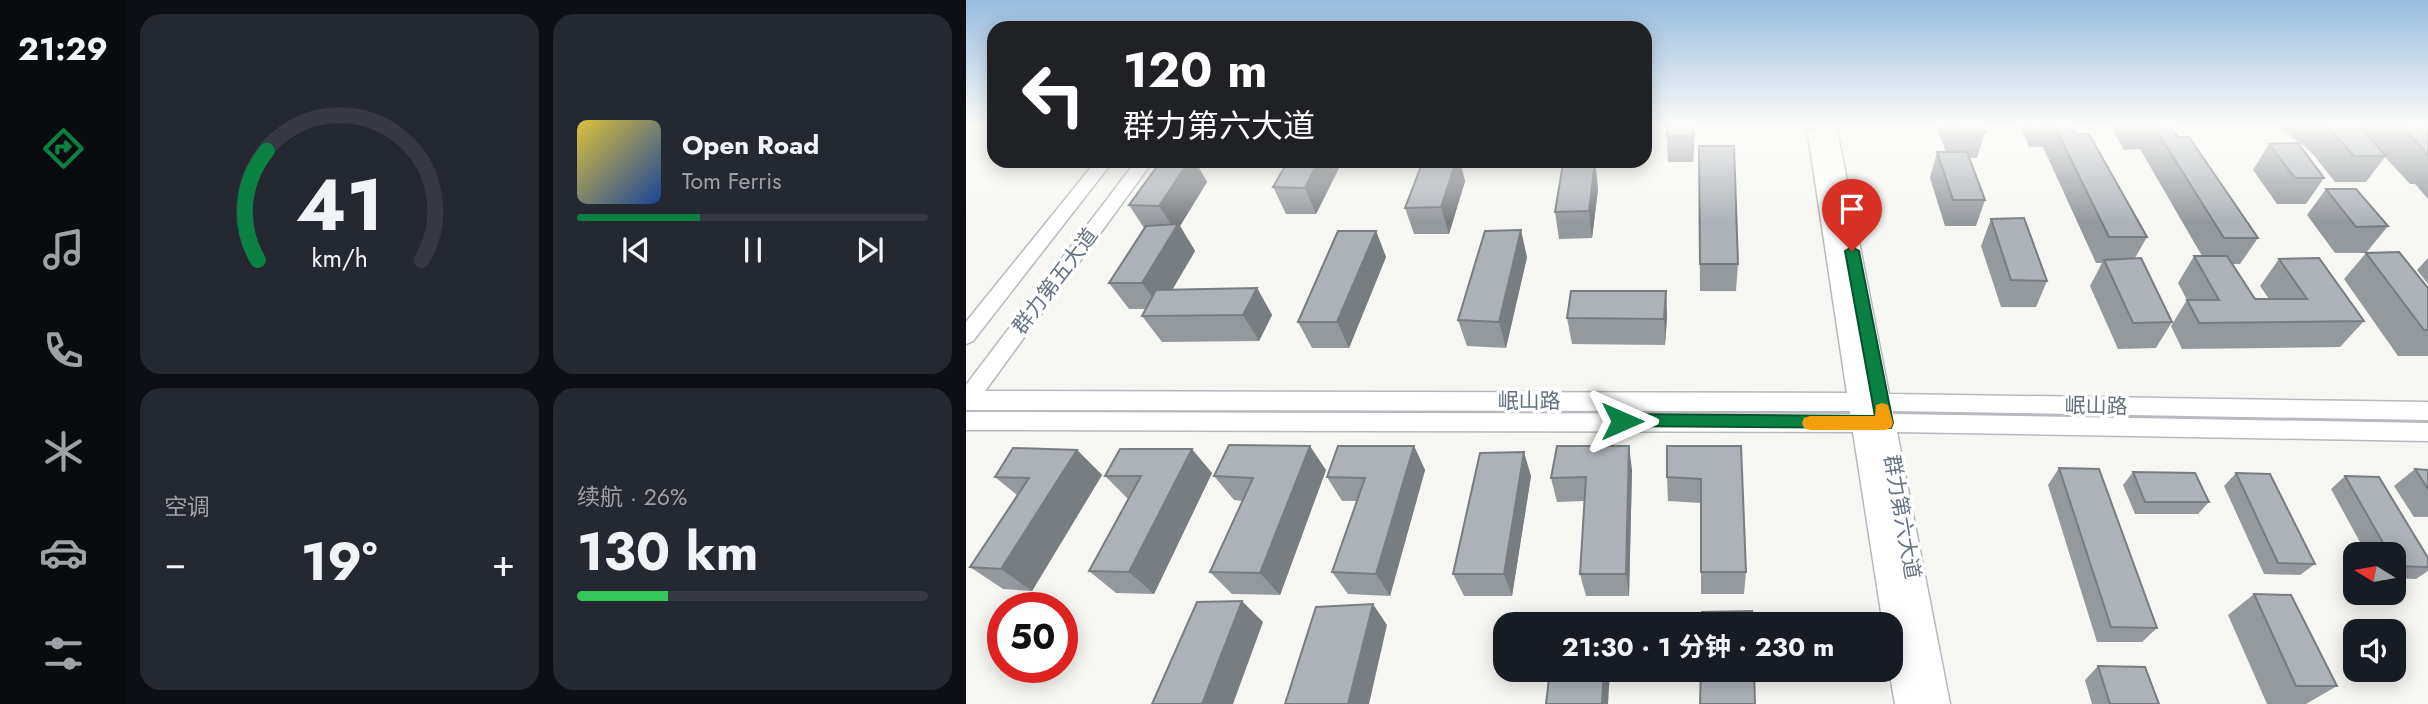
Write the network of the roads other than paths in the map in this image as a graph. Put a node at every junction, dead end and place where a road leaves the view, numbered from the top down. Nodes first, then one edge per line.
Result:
1 (1821, 158) edge
2 (1833, 158) edge
3 (1099, 168) edge
4 (1140, 168) edge
5 (966, 336) edge
6 (966, 400) edge
7 (2428, 411) edge
8 (1872, 413) junction
9 (966, 421) edge
10 (2428, 432) edge
11 (1909, 704) edge
12 (1936, 704) edge

1 - 8 main road, 群力第六大道
2 - 8 main road, 群力第六大道
3 - 5 main road, 群力第五大道
4 - 6 main road, 群力第五大道
6 - 8 main road, 岷山路
7 - 8 main road, 岷山路
8 - 9 main road, 岷山路
8 - 10 main road, 岷山路
8 - 11 main road, 群力第六大道
8 - 12 main road, 群力第六大道

